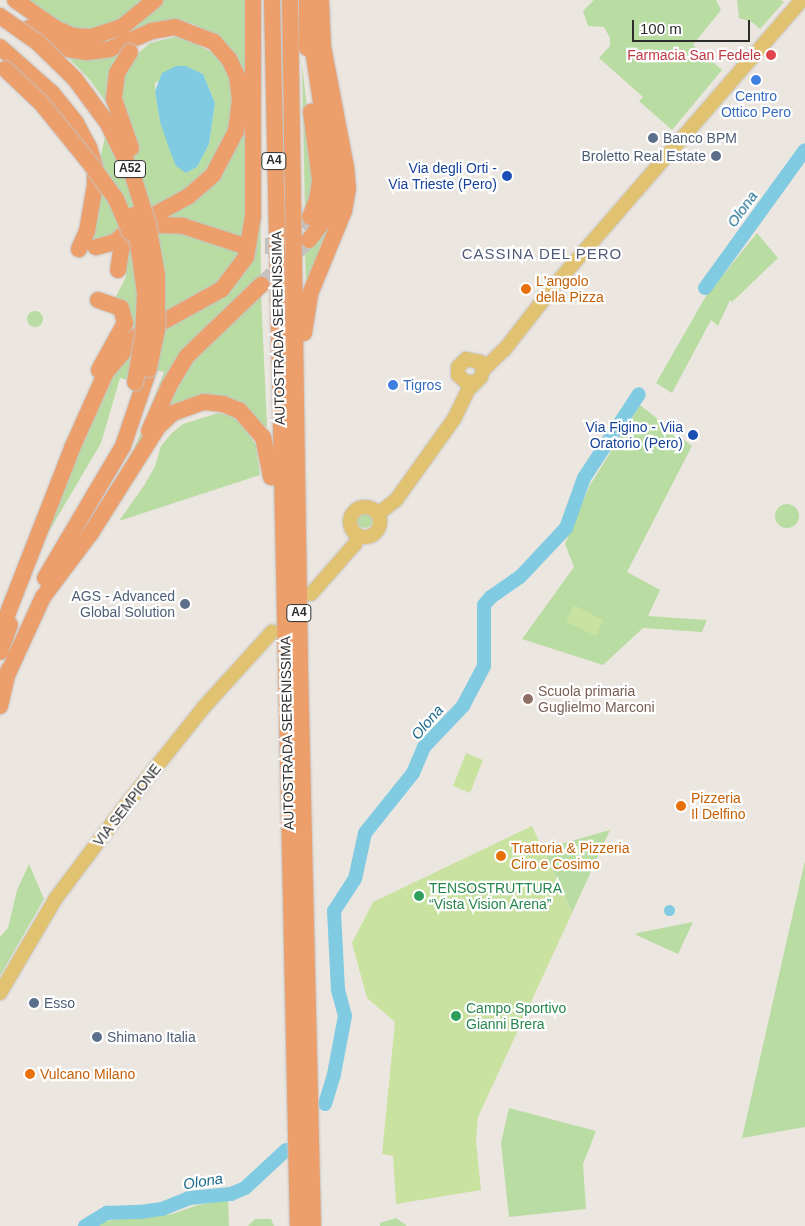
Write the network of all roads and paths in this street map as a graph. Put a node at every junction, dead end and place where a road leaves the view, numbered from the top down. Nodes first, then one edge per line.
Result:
1 (15, 0) edge
2 (155, 0) edge
3 (253, 0) edge
4 (272, 0) edge
5 (290, 0) edge
6 (308, 0) edge
7 (320, 0) edge
8 (802, 0) edge
9 (0, 8) edge
10 (0, 16) edge
11 (0, 28) edge
12 (0, 47) edge
13 (129, 47) junction
14 (3, 67) edge
15 (310, 217) tunnel mouth
16 (150, 218) junction
17 (131, 234) junction
18 (309, 240) tunnel mouth
19 (241, 244) tunnel mouth
20 (96, 247) dead end
21 (79, 249) dead end
22 (118, 270) dead end
23 (261, 285) tunnel mouth
24 (98, 300) dead end
25 (158, 306) junction
26 (278, 322) junction
27 (141, 354) junction
28 (480, 365) junction
29 (460, 378) junction
30 (474, 382) junction
31 (459, 410) junction
32 (72, 448) junction
33 (112, 502) junction
34 (378, 514) junction
35 (297, 522) junction
36 (358, 535) junction
37 (311, 594) dead end
38 (0, 633) edge
39 (278, 638) junction
40 (0, 652) edge
41 (5, 680) junction
42 (0, 706) edge
43 (0, 992) edge
44 (298, 1226) edge
45 (314, 1226) edge

1 - 2 highway
3 - 26 highway
3 - 32 highway
4 - 26 highway, AUTOSTRADA SERENISSIMA / A4
5 - 35 highway, AUTOSTRADA SERENISSIMA / A4
6 - 15 highway
6 - 18 highway
7 - 35 highway, A4
8 - 28 main road
9 - 13 highway
10 - 25 highway, A52, bridge
11 - 27 highway, A52, bridge
12 - 21 highway
13 - 16 highway
13 - 25 highway, bridge
14 - 27 highway, bridge
16 - 17 highway
16 - 20 highway
17 - 19 highway
17 - 22 highway
23 - 33 highway
24 - 32 highway
25 - 41 highway, A52, bridge
26 - 39 highway, AUTOSTRADA SERENISSIMA / A4
27 - 40 highway, A52, bridge
28 - 29 main road
28 - 30 main road
29 - 30 main road
29 - 31 main road
30 - 31 main road
31 - 34 main road
32 - 38 highway
33 - 39 highway
33 - 41 highway
34 - 36 main road
34 - 36 main road
35 - 45 highway, AUTOSTRADA SERENISSIMA / A4
36 - 37 main road
39 - 43 main road, VIA SEMPIONE
39 - 44 highway, AUTOSTRADA SERENISSIMA / A4
41 - 42 highway, A52

